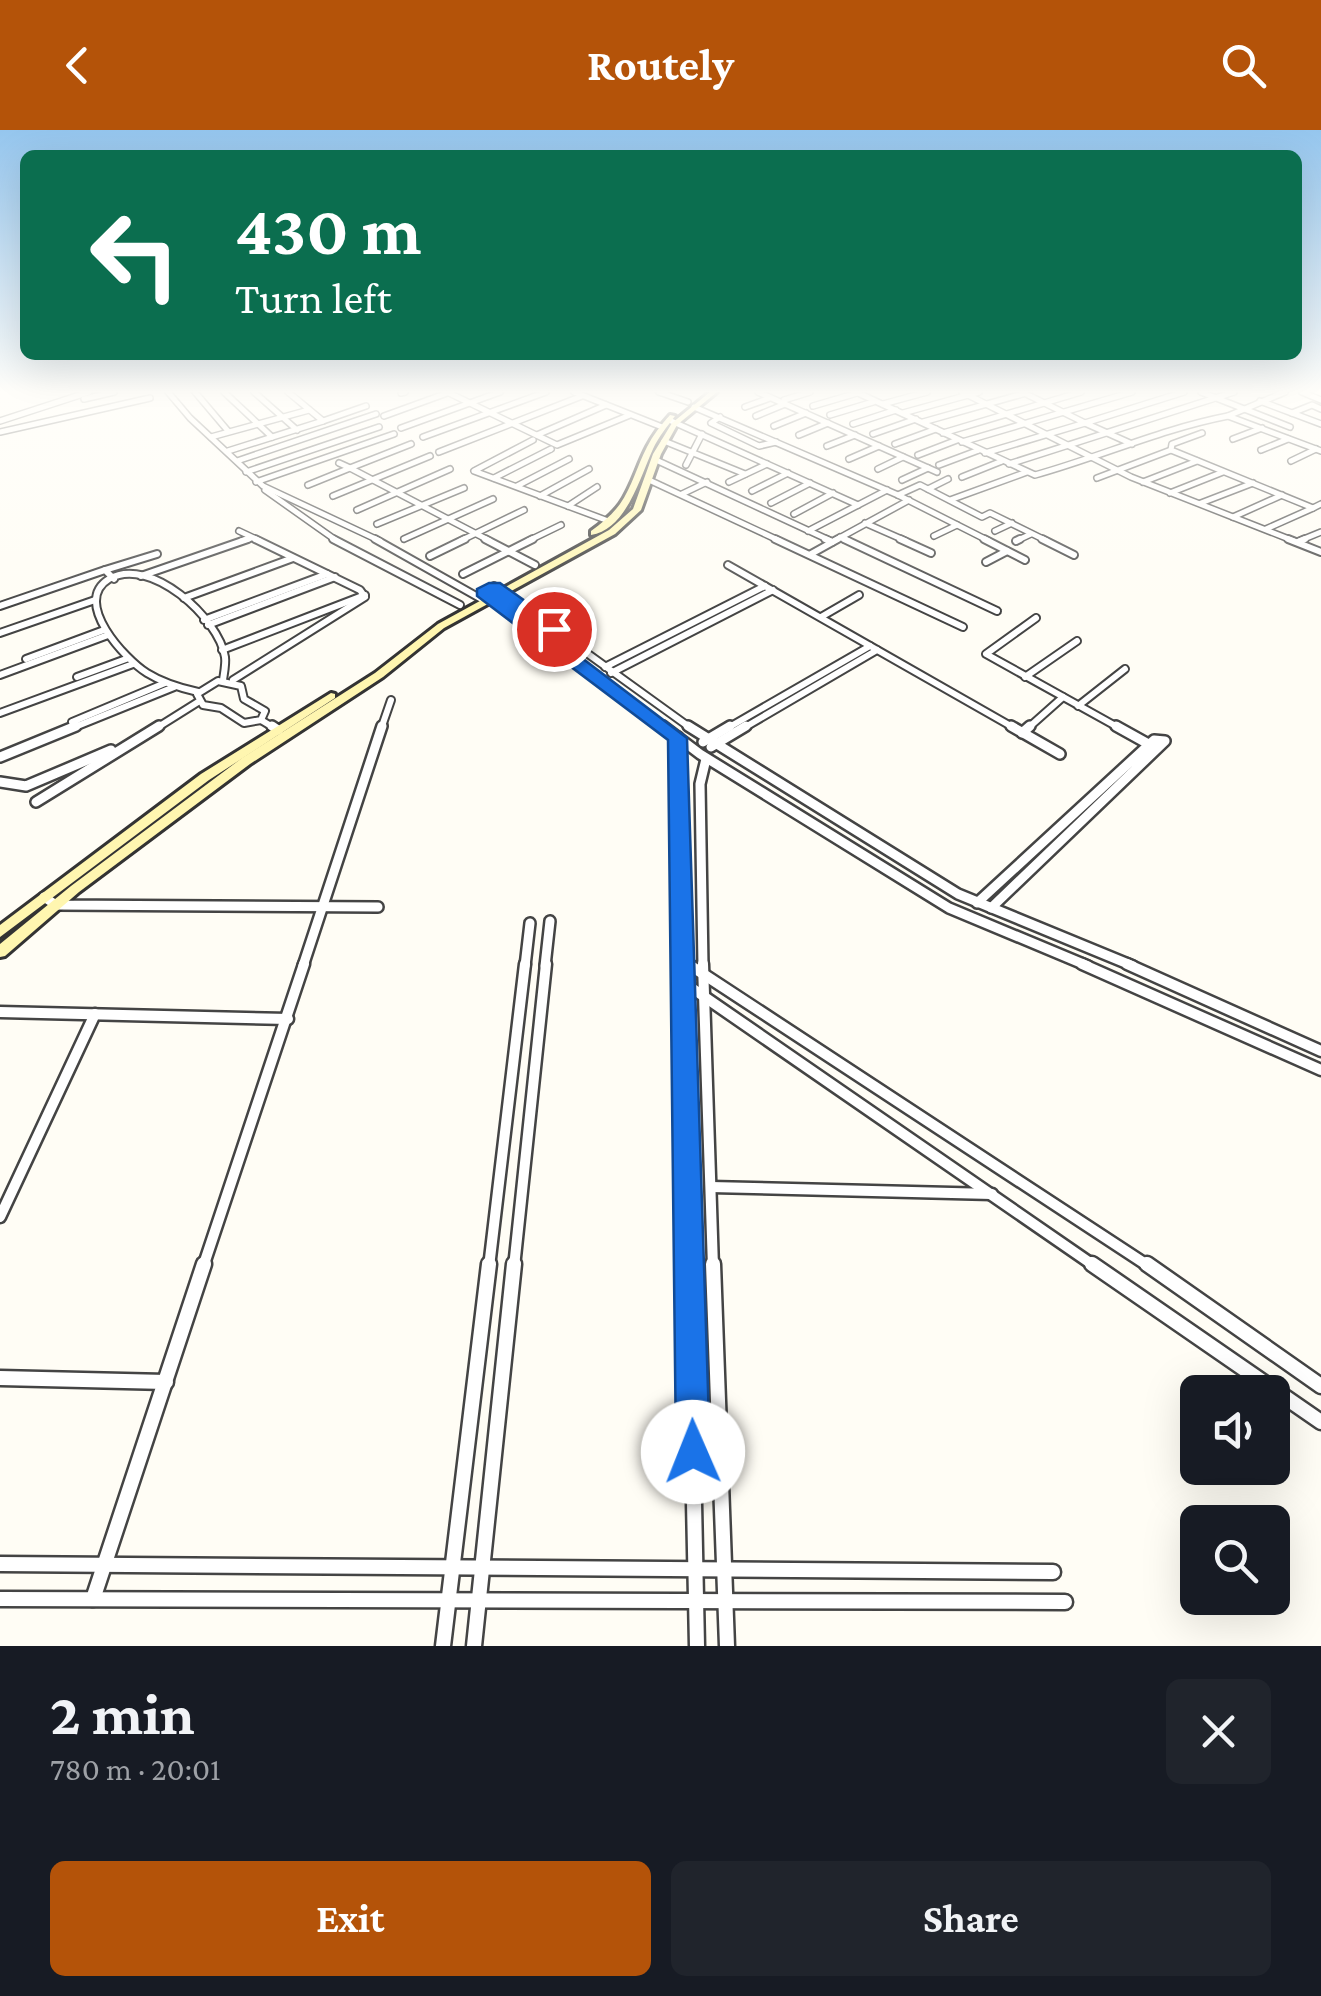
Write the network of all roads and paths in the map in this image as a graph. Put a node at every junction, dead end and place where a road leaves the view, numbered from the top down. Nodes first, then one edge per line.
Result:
1 (238, 463) edge
2 (273, 463) edge
3 (317, 463) edge
4 (340, 463) edge
5 (363, 463) edge
6 (414, 463) edge
7 (488, 463) edge
8 (525, 463) edge
9 (562, 463) edge
10 (648, 463) edge
11 (655, 463) edge
12 (665, 463) edge
13 (689, 463) edge
14 (720, 463) edge
15 (765, 463) edge
16 (824, 463) edge
17 (890, 463) edge
18 (917, 463) edge
19 (954, 463) edge
20 (1004, 463) edge
21 (1008, 463) edge
22 (1079, 463) edge
23 (1101, 463) edge
24 (1137, 463) edge
25 (1193, 463) edge
26 (1201, 463) edge
27 (768, 464) junction
28 (350, 468) junction
29 (928, 468) junction
30 (450, 469) dead end
31 (589, 469) dead end
32 (687, 469) junction
33 (878, 469) dead end
34 (1117, 470) junction
35 (246, 472) junction
36 (1027, 472) junction
37 (1224, 472) junction
38 (788, 473) junction
39 (745, 474) junction
40 (494, 478) junction
41 (1097, 478) dead end
42 (948, 479) dead end
43 (372, 480) junction
44 (649, 480) junction
45 (902, 480) dead end
46 (708, 482) junction
47 (729, 482) dead end
48 (988, 482) junction
49 (1144, 482) junction
50 (810, 483) junction
51 (260, 484) junction
52 (1253, 484) junction
53 (308, 485) dead end
54 (517, 486) junction
55 (666, 486) junction
56 (464, 488) dead end
57 (597, 488) dead end
58 (928, 489) junction
59 (887, 490) junction
60 (397, 492) junction
61 (728, 492) junction
62 (752, 492) dead end
63 (832, 493) junction
64 (1170, 493) junction
65 (682, 494) junction
66 (898, 495) junction
67 (1282, 495) junction
68 (333, 496) dead end
69 (540, 496) junction
70 (492, 499) dead end
71 (909, 500) junction
72 (950, 500) junction
73 (750, 502) junction
74 (771, 502) dead end
75 (1201, 503) junction
76 (704, 504) junction
77 (1321, 504) edge
78 (422, 505) junction
79 (858, 505) junction
80 (568, 506) junction
81 (1313, 508) junction
82 (357, 510) dead end
83 (524, 510) dead end
84 (773, 513) junction
85 (728, 514) junction
86 (794, 514) dead end
87 (1233, 517) junction
88 (449, 519) junction
89 (610, 522) junction
90 (865, 523) junction
91 (1012, 523) junction
92 (377, 524) dead end
93 (562, 525) dead end
94 (750, 525) junction
95 (796, 525) junction
96 (957, 525) junction
97 (1266, 529) junction
98 (808, 530) junction
99 (995, 530) dead end
100 (239, 532) dead end
101 (1321, 532) edge
102 (476, 533) junction
103 (1032, 534) junction
104 (774, 536) junction
105 (934, 536) dead end
106 (840, 537) junction
107 (253, 539) junction
108 (404, 539) dead end
109 (1016, 541) dead end
110 (832, 542) junction
111 (1298, 542) junction
112 (1054, 545) junction
113 (510, 550) junction
114 (1007, 551) junction
115 (1041, 551) dead end
116 (1321, 552) edge
117 (931, 553) dead end
118 (157, 554) dead end
119 (811, 554) junction
120 (1074, 555) dead end
121 (430, 556) dead end
122 (290, 557) junction
123 (1025, 560) dead end
124 (986, 562) dead end
125 (534, 565) junction
126 (728, 565) dead end
127 (105, 570) junction
128 (463, 574) dead end
129 (331, 575) junction
130 (145, 577) junction
131 (114, 578) junction
132 (769, 588) junction
133 (488, 594) junction
134 (364, 595) junction
135 (859, 595) dead end
136 (182, 596) junction
137 (95, 603) junction
138 (460, 605) junction
139 (0, 606) edge
140 (997, 610) dead end
141 (820, 618) junction
142 (1036, 618) dead end
143 (206, 622) junction
144 (963, 627) dead end
145 (106, 632) junction
146 (0, 636) edge
147 (1077, 641) dead end
148 (873, 648) junction
149 (222, 650) junction
150 (129, 661) junction
151 (609, 669) junction
152 (1125, 669) dead end
153 (0, 671) edge
154 (597, 676) junction
155 (1025, 677) junction
156 (228, 680) junction
157 (170, 685) junction
158 (198, 692) junction
159 (1062, 698) junction
160 (392, 700) dead end
161 (198, 702) junction
162 (1078, 706) junction
163 (0, 710) edge
164 (261, 720) junction
165 (278, 730) junction
166 (1022, 732) junction
167 (678, 738) junction
168 (710, 742) junction
169 (128, 744) junction
170 (1154, 747) junction
171 (0, 754) edge
172 (699, 754) junction
173 (1060, 754) dead end
174 (0, 782) edge
175 (36, 802) dead end
176 (44, 896) junction
177 (977, 902) junction
178 (56, 905) junction
179 (325, 906) junction
180 (378, 907) dead end
181 (991, 908) junction
182 (550, 921) dead end
183 (530, 923) dead end
184 (0, 932) edge
185 (0, 952) edge
186 (683, 960) junction
187 (703, 970) junction
188 (684, 982) junction
189 (703, 994) junction
190 (0, 1012) edge
191 (95, 1014) junction
192 (288, 1019) junction
193 (1321, 1050) edge
194 (1321, 1070) edge
195 (710, 1187) junction
196 (992, 1194) junction
197 (0, 1217) edge
198 (0, 1378) edge
199 (166, 1382) junction
200 (1321, 1386) edge
201 (1321, 1422) edge
202 (0, 1564) edge
203 (105, 1565) junction
204 (452, 1568) junction
205 (482, 1568) junction
206 (724, 1569) junction
207 (696, 1570) junction
208 (1053, 1572) dead end
209 (0, 1599) edge
210 (94, 1599) junction
211 (448, 1600) junction
212 (479, 1600) junction
213 (696, 1601) junction
214 (726, 1601) junction
215 (1065, 1602) dead end
216 (442, 1646) edge
217 (474, 1646) edge
218 (697, 1646) edge
219 (728, 1646) edge

1 - 35 street
2 - 35 street
3 - 51 street
4 - 28 street
5 - 28 street
6 - 43 street
7 - 40 street
8 - 40 street
9 - 54 street
10 - 89 main road
11 - 44 main road
12 - 32 street
13 - 32 street
14 - 39 street
15 - 27 street
16 - 59 street
17 - 33 street
18 - 29 street
19 - 29 street
20 - 48 street
21 - 36 street
22 - 36 street
23 - 34 street
24 - 34 street
25 - 49 street
26 - 37 street
27 - 38 street
27 - 39 street
28 - 43 street
28 - 53 street
29 - 45 street
30 - 60 street
31 - 69 street
32 - 46 street
32 - 55 street
34 - 41 street
34 - 49 street
35 - 51 street
36 - 48 street
37 - 52 street
37 - 64 street
38 - 50 street
38 - 62 street
39 - 47 street
40 - 54 street
42 - 58 street
43 - 60 street
43 - 68 street
44 - 55 street
44 - 133 main road
46 - 61 street
46 - 65 street
48 - 72 street
49 - 64 street
50 - 63 street
50 - 74 street
51 - 133 street
51 - 138 street
52 - 67 street
52 - 75 street
54 - 69 street
55 - 65 street
56 - 78 street
57 - 80 street
58 - 66 street
58 - 72 street
59 - 66 street
59 - 79 street
60 - 78 street
60 - 82 street
61 - 73 street
61 - 76 street
63 - 79 street
63 - 86 street
64 - 75 street
65 - 76 street
66 - 71 street
67 - 81 street
67 - 87 street
69 - 80 street
70 - 88 street
71 - 90 street
71 - 96 street
72 - 91 street
73 - 84 street
73 - 85 street
75 - 87 street
76 - 85 street
77 - 81 street
78 - 88 street
78 - 92 street
79 - 98 street
80 - 89 street
81 - 97 street
83 - 102 street
84 - 94 street
84 - 95 street
85 - 94 street
87 - 97 street
88 - 102 street
88 - 108 street
89 - 125 main road
90 - 106 street
90 - 117 street
91 - 99 street
91 - 103 street
93 - 113 street
94 - 104 street
95 - 98 street
95 - 104 street
96 - 105 street
96 - 114 street
97 - 111 street
98 - 110 street
100 - 107 street
101 - 111 street
102 - 113 street
102 - 121 street
103 - 109 street
103 - 112 street
104 - 119 street
106 - 110 street
106 - 140 street
107 - 122 street
107 - 130 street
110 - 119 street
111 - 116 street
112 - 115 street
112 - 120 street
113 - 125 street
113 - 128 street
114 - 123 street
114 - 124 street
118 - 127 street
119 - 144 street
122 - 129 street
122 - 136 street
125 - 133 main road
126 - 132 street
127 - 131 street
127 - 139 street
129 - 134 street
129 - 143 street
130 - 131 street
130 - 136 street
131 - 137 street
132 - 141 street
132 - 151 street
133 - 138 main road
133 - 151 street
133 - 154 street
133 - 178 main road
134 - 149 street
134 - 156 street
135 - 141 street
136 - 143 street
137 - 145 street
137 - 146 street
138 - 165 main road
141 - 148 street
142 - 155 street
143 - 149 street
145 - 150 street
145 - 153 street
147 - 155 street
148 - 166 street
148 - 168 street
149 - 156 street
150 - 157 street
150 - 163 street
151 - 154 street
151 - 168 street
152 - 162 street
154 - 167 street
155 - 159 street
156 - 158 street
156 - 164 street
157 - 158 street
157 - 171 street
158 - 161 street
159 - 162 street
159 - 166 street
160 - 179 street
161 - 164 street
161 - 169 street
162 - 170 street
164 - 165 street
165 - 176 main road
166 - 173 street
167 - 172 street
167 - 186 street
168 - 172 street
168 - 177 street
169 - 174 street
169 - 175 street
170 - 177 street
170 - 181 street
172 - 187 street
172 - 194 street
176 - 178 street
176 - 184 main road
177 - 181 street
178 - 179 street
178 - 185 main road
179 - 180 street
179 - 192 street
181 - 193 street
182 - 205 street
183 - 204 street
186 - 187 street
186 - 188 street
187 - 189 street
187 - 200 street
188 - 189 street
188 - 207 street
189 - 195 street
189 - 196 street
190 - 191 street
191 - 192 street
191 - 197 street
192 - 199 street
195 - 196 street
195 - 206 street
196 - 201 street
198 - 199 street
199 - 203 street
202 - 203 street
203 - 204 street
203 - 210 street
204 - 205 street
204 - 211 street
205 - 207 street
205 - 212 street
206 - 207 street
206 - 208 street
206 - 214 street
207 - 213 street
209 - 210 street
210 - 211 street
211 - 212 street
211 - 216 street
212 - 213 street
212 - 217 street
213 - 214 street
213 - 218 street
214 - 215 street
214 - 219 street

